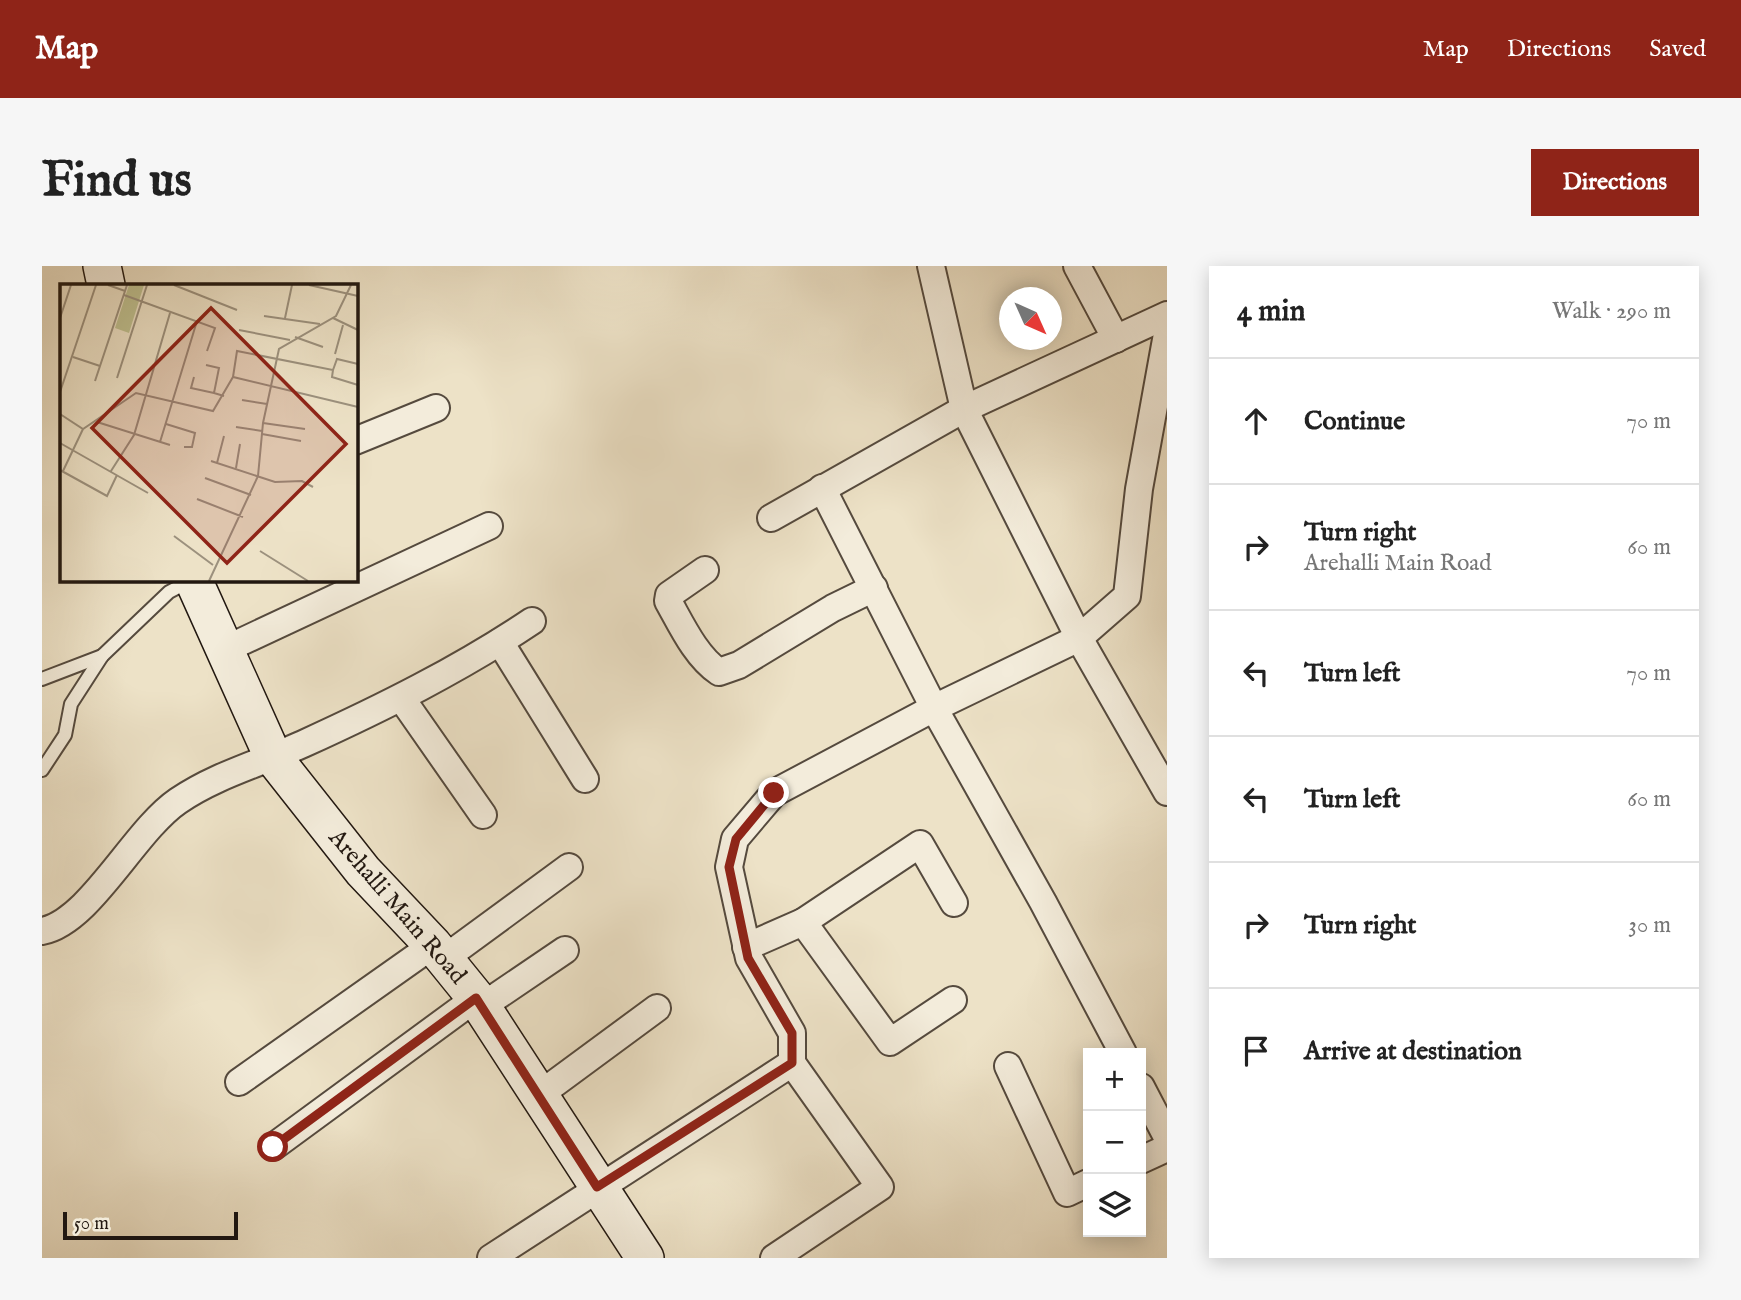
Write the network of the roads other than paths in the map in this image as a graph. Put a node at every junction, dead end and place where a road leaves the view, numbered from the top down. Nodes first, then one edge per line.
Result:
1 (102, 266) edge
2 (931, 266) edge
3 (1077, 266) edge
4 (106, 284) edge
5 (1167, 315) edge
6 (1167, 334) edge
7 (1116, 339) junction
8 (436, 408) dead end
9 (964, 409) junction
10 (357, 440) edge
11 (822, 488) junction
12 (771, 518) dead end
13 (489, 526) dead end
14 (705, 569) dead end
15 (189, 581) edge
16 (194, 581) edge
17 (874, 588) junction
18 (531, 621) dead end
19 (1079, 638) junction
20 (500, 642) junction
21 (226, 649) junction
22 (102, 656) junction
23 (42, 679) edge
24 (402, 699) junction
25 (934, 708) junction
26 (273, 757) junction
27 (42, 769) edge
28 (585, 779) dead end
29 (1167, 792) edge
30 (483, 815) dead end
31 (569, 867) dead end
32 (954, 903) dead end
33 (803, 922) junction
34 (42, 931) edge
35 (746, 947) junction
36 (565, 950) dead end
37 (439, 952) junction
38 (953, 1000) dead end
39 (479, 1003) junction
40 (657, 1008) dead end
41 (1120, 1048) edge
42 (792, 1063) junction
43 (1008, 1066) dead end
44 (240, 1082) dead end
45 (538, 1095) junction
46 (1146, 1097) edge
47 (1167, 1137) edge
48 (273, 1147) dead end
49 (1167, 1148) edge
50 (1146, 1158) edge
51 (1083, 1185) edge
52 (597, 1187) junction
53 (491, 1258) edge
54 (645, 1258) edge
55 (774, 1258) edge

1 - 4 street
2 - 9 street
3 - 7 street
5 - 7 street
6 - 19 street
7 - 9 street
8 - 10 street
9 - 11 street
9 - 19 street
11 - 12 street
11 - 17 street
13 - 21 street
14 - 17 street
15 - 22 lane
16 - 21 street, Arehalli Main Road
17 - 25 street
18 - 20 street
19 - 25 street
19 - 29 street
20 - 24 street
20 - 28 street
21 - 26 street, Arehalli Main Road
22 - 23 lane
22 - 27 lane
24 - 26 street
24 - 30 street
25 - 35 street
25 - 41 street
26 - 34 street
26 - 37 street, Arehalli Main Road
31 - 37 street
32 - 33 street
33 - 35 street
33 - 38 street
35 - 42 street
36 - 39 street
37 - 39 street, Arehalli Main Road
37 - 44 street
39 - 45 street, Arehalli Main Road
39 - 48 street
40 - 45 street
42 - 52 street
42 - 55 street
43 - 51 street
45 - 52 street, Arehalli Main Road
46 - 47 street
49 - 50 street
52 - 53 street
52 - 54 street, Arehalli Main Road

